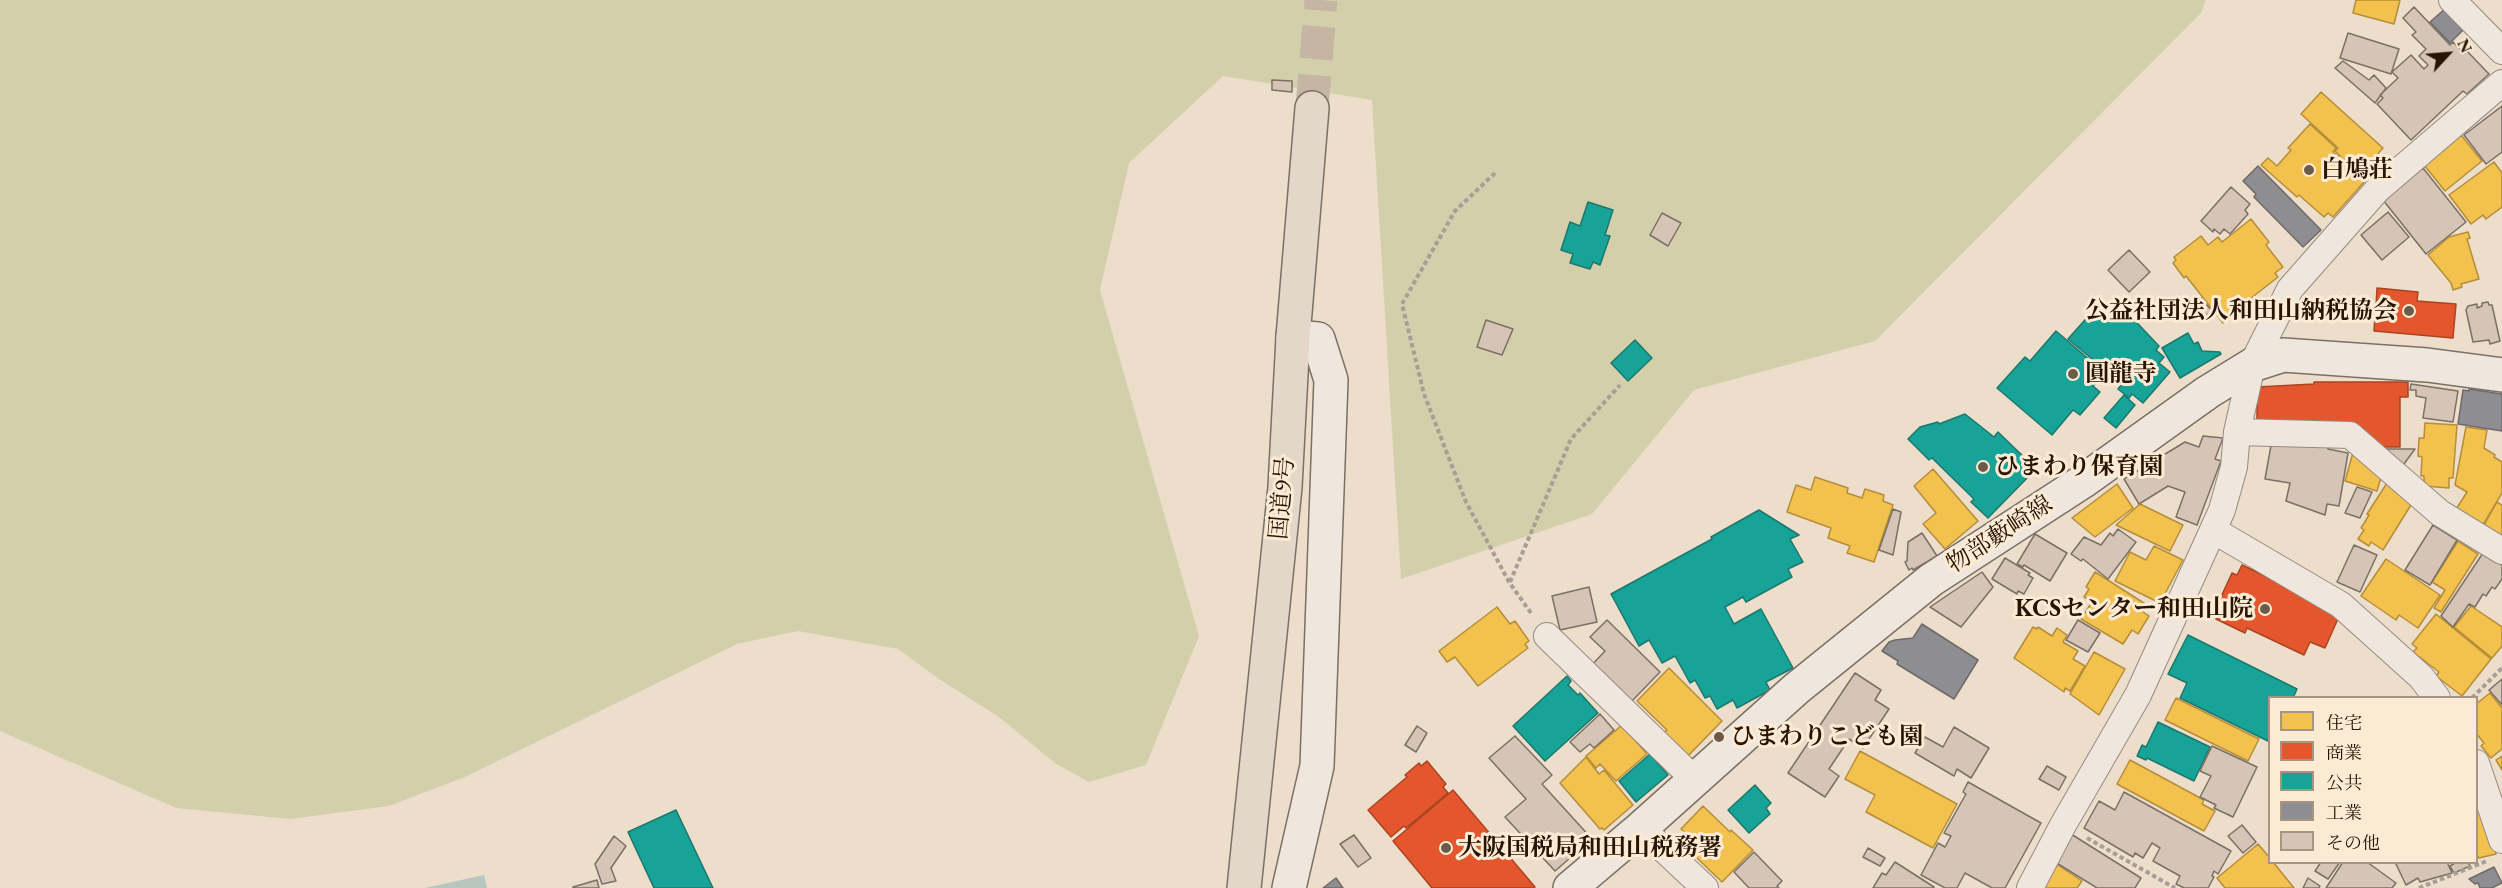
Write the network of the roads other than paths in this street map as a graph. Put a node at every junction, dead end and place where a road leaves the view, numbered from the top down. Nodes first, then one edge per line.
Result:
1 (2452, 0) edge
2 (2502, 51) edge
3 (2502, 83) edge
4 (1312, 108) tunnel mouth
5 (1293, 337) junction
6 (2252, 365) junction
7 (2502, 375) edge
8 (2237, 432) junction
9 (2213, 530) junction
10 (2502, 551) edge
11 (1547, 636) road end
12 (2436, 696) edge
13 (2478, 768) edge
14 (1694, 780) junction
15 (1641, 828) junction
16 (2497, 850) edge
17 (1244, 888) edge
18 (1289, 888) edge
19 (1570, 888) edge
20 (1705, 888) edge
21 (2030, 888) edge

1 - 2 street
3 - 6 street
4 - 5 highway, 国道9号
5 - 17 highway, 国道9号
5 - 18 main road
6 - 7 main road, 物部藪崎線
6 - 8 street
6 - 14 main road, 物部藪崎線
8 - 9 street
8 - 10 street
9 - 12 street
9 - 21 street
11 - 14 street
13 - 16 street
14 - 15 main road, 物部藪崎線
15 - 19 main road, 物部藪崎線
15 - 20 street

